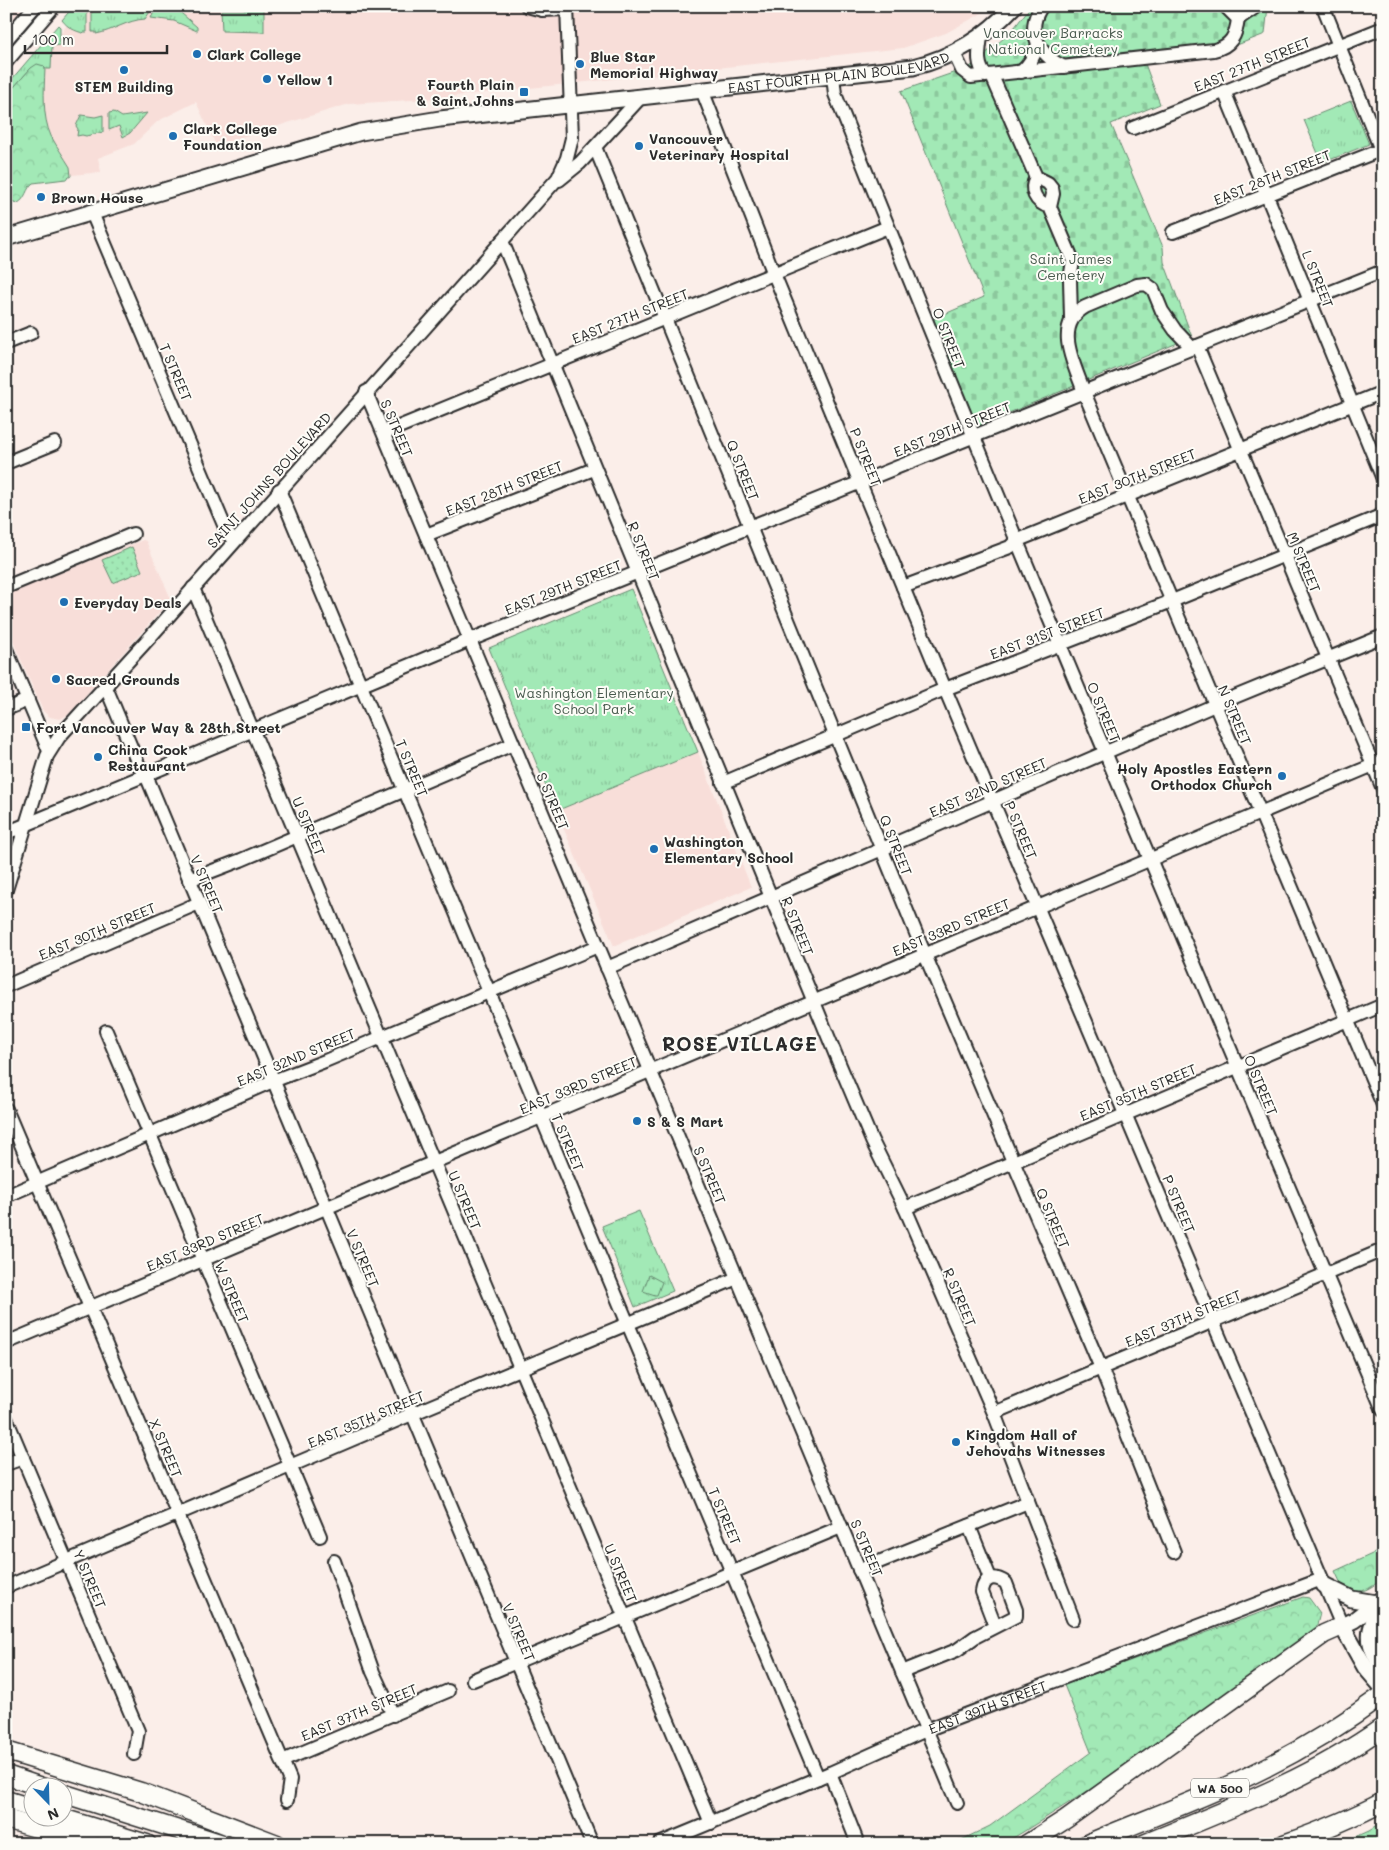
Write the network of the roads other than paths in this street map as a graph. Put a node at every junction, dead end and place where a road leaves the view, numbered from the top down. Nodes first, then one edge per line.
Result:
1 (35, 6) edge
2 (54, 6) edge
3 (527, 6) edge
4 (1014, 6) edge
5 (1042, 6) edge
6 (1225, 6) edge
7 (1258, 6) edge
8 (1323, 6) edge
9 (567, 8) edge
10 (1238, 19) junction
11 (1383, 28) edge
12 (981, 37) junction
13 (6, 40) edge
14 (1038, 44) junction
15 (1338, 46) junction
16 (954, 53) junction
17 (6, 62) edge
18 (1064, 67) junction
19 (1021, 72) junction
20 (833, 76) junction
21 (989, 76) junction
22 (702, 90) junction
23 (1224, 91) junction
24 (641, 96) junction
25 (571, 104) junction
26 (1133, 128) dead end
27 (595, 147) junction
28 (1382, 151) edge
29 (1036, 177) junction
30 (551, 186) junction
31 (1267, 195) junction
32 (1050, 207) junction
33 (92, 213) junction
34 (888, 227) junction
35 (1173, 232) dead end
36 (6, 238) edge
37 (502, 241) junction
38 (1383, 271) edge
39 (774, 274) junction
40 (1310, 300) junction
41 (664, 318) junction
42 (1071, 318) junction
43 (31, 333) dead end
44 (6, 343) edge
45 (1194, 347) junction
46 (552, 364) junction
47 (366, 392) junction
48 (1084, 392) junction
49 (1383, 392) edge
50 (1352, 405) junction
51 (384, 432) junction
52 (972, 436) junction
53 (55, 443) dead end
54 (1240, 450) junction
55 (6, 463) edge
56 (594, 468) junction
57 (1383, 479) edge
58 (861, 482) junction
59 (279, 490) junction
60 (1128, 496) junction
61 (1383, 515) edge
62 (750, 527) junction
63 (133, 534) dead end
64 (426, 535) junction
65 (234, 541) junction
66 (1016, 541) junction
67 (1284, 555) junction
68 (637, 573) junction
69 (6, 587) edge
70 (903, 587) junction
71 (193, 588) junction
72 (1172, 601) junction
73 (1383, 636) edge
74 (470, 640) junction
75 (1059, 644) junction
76 (6, 649) edge
77 (1328, 659) junction
78 (105, 685) junction
79 (361, 686) junction
80 (945, 689) junction
81 (28, 700) junction
82 (1215, 705) junction
83 (6, 709) edge
84 (253, 731) junction
85 (835, 736) junction
86 (513, 744) junction
87 (49, 751) junction
88 (1105, 752) junction
89 (1378, 763) edge
90 (146, 775) junction
91 (723, 783) junction
92 (1383, 789) edge
93 (405, 790) junction
94 (993, 802) junction
95 (1260, 813) junction
96 (26, 825) junction
97 (6, 833) edge
98 (296, 836) junction
99 (882, 850) junction
100 (1149, 859) junction
101 (189, 880) junction
102 (6, 890) edge
103 (771, 898) junction
104 (199, 903) junction
105 (1038, 907) junction
106 (598, 946) junction
107 (925, 955) junction
108 (607, 968) junction
109 (6, 986) edge
110 (489, 992) junction
111 (814, 1002) junction
112 (1383, 1005) edge
113 (1347, 1020) junction
114 (106, 1031) dead end
115 (381, 1038) junction
116 (1237, 1066) junction
117 (650, 1071) junction
118 (273, 1082) junction
119 (1383, 1105) edge
120 (6, 1109) edge
121 (1125, 1114) junction
122 (542, 1117) junction
123 (150, 1135) junction
124 (433, 1162) junction
125 (1013, 1162) junction
126 (37, 1182) junction
127 (6, 1196) edge
128 (325, 1208) junction
129 (905, 1208) junction
130 (1383, 1250) edge
131 (202, 1260) junction
132 (1325, 1274) junction
133 (737, 1278) junction
134 (90, 1307) junction
135 (1213, 1322) junction
136 (628, 1324) junction
137 (6, 1343) edge
138 (1101, 1368) junction
139 (520, 1370) junction
140 (1383, 1410) edge
141 (994, 1413) junction
142 (412, 1414) junction
143 (6, 1418) edge
144 (23, 1458) junction
145 (6, 1464) edge
146 (290, 1467) junction
147 (1028, 1502) junction
148 (178, 1515) junction
149 (841, 1526) junction
150 (969, 1526) junction
151 (320, 1536) dead end
152 (1174, 1552) dead end
153 (334, 1561) dead end
154 (66, 1562) junction
155 (859, 1570) junction
156 (732, 1572) junction
157 (990, 1578) junction
158 (1323, 1582) junction
159 (6, 1587) edge
160 (1380, 1602) edge
161 (624, 1618) junction
162 (1073, 1619) dead end
163 (995, 1626) junction
164 (1342, 1626) junction
165 (515, 1661) junction
166 (1383, 1669) edge
167 (902, 1672) junction
168 (473, 1680) dead end
169 (1383, 1688) edge
170 (448, 1691) dead end
171 (1383, 1695) edge
172 (392, 1714) junction
173 (1383, 1727) edge
174 (926, 1730) junction
175 (6, 1751) edge
176 (134, 1754) dead end
177 (282, 1761) junction
178 (6, 1775) edge
179 (824, 1776) junction
180 (22, 1780) edge
181 (72, 1796) edge
182 (6, 1800) edge
183 (287, 1800) dead end
184 (957, 1802) dead end
185 (1383, 1802) edge
186 (22, 1805) edge
187 (6, 1819) edge
188 (72, 1821) edge
189 (711, 1823) junction
190 (90, 1844) edge
191 (147, 1844) edge
192 (223, 1844) edge
193 (277, 1844) edge
194 (592, 1844) edge
195 (658, 1844) edge
196 (858, 1844) edge
197 (1027, 1844) edge
198 (1087, 1844) edge
199 (1144, 1844) edge
200 (1284, 1844) edge

1 - 13 street
2 - 17 street
3 - 9 street
4 - 12 main road, EAST FOURTH PLAIN BOULEVARD
5 - 14 street
6 - 10 street
7 - 10 street
8 - 15 street
9 - 25 street, SAINT JOHNS BOULEVARD
10 - 18 street
11 - 15 street, EAST 27TH STREET
12 - 16 main road, EAST FOURTH PLAIN BOULEVARD
12 - 21 street
14 - 18 street
14 - 19 street
15 - 23 street, EAST 27TH STREET
15 - 28 street
16 - 20 main road, EAST FOURTH PLAIN BOULEVARD
16 - 21 street
18 - 19 street
19 - 21 street
20 - 22 main road, EAST FOURTH PLAIN BOULEVARD
20 - 34 street, O STREET
21 - 29 street
22 - 24 main road, EAST FOURTH PLAIN BOULEVARD
22 - 39 street, P STREET
23 - 26 street, EAST 27TH STREET
23 - 31 street, L STREET
24 - 25 main road, EAST FOURTH PLAIN BOULEVARD
24 - 27 street
25 - 30 street, SAINT JOHNS BOULEVARD
25 - 33 main road, EAST FOURTH PLAIN BOULEVARD
27 - 30 street
27 - 41 street, Q STREET
28 - 31 street, EAST 28TH STREET
29 - 32 street
29 - 32 street
30 - 37 street, SAINT JOHNS BOULEVARD
31 - 35 street, EAST 28TH STREET
31 - 40 street, L STREET
32 - 42 street, N STREET
33 - 36 main road, EAST FOURTH PLAIN BOULEVARD
33 - 65 street, T STREET
34 - 39 street, EAST 27TH STREET
34 - 52 street, O STREET
37 - 46 street, R STREET
37 - 47 street, SAINT JOHNS BOULEVARD
38 - 40 street, EAST 29TH STREET
39 - 41 street, EAST 27TH STREET
39 - 58 street, P STREET
40 - 45 street, EAST 29TH STREET
40 - 50 street, L STREET
41 - 46 street, EAST 27TH STREET
41 - 62 street, Q STREET
42 - 45 street
42 - 48 street, N STREET
43 - 44 street
45 - 48 street, EAST 29TH STREET
45 - 54 street, M STREET
46 - 51 street, EAST 27TH STREET
46 - 56 street, R STREET
47 - 51 street, S STREET
47 - 59 street, SAINT JOHNS BOULEVARD
48 - 52 street, EAST 29TH STREET
48 - 60 street, N STREET
49 - 50 street, EAST 30TH STREET
50 - 54 street, EAST 30TH STREET
50 - 57 street, L STREET
51 - 64 street, S STREET
52 - 58 street, EAST 29TH STREET
52 - 66 street, O STREET
53 - 55 street
54 - 60 street, EAST 30TH STREET
54 - 67 street, M STREET
56 - 64 street, EAST 28TH STREET
56 - 68 street, R STREET
58 - 62 street, EAST 29TH STREET
58 - 70 street, P STREET
59 - 65 street, SAINT JOHNS BOULEVARD
59 - 79 street, T STREET
60 - 66 street, EAST 30TH STREET
60 - 72 street, N STREET
61 - 67 street, EAST 31ST STREET
62 - 68 street, EAST 29TH STREET
62 - 85 street, Q STREET
63 - 69 street
64 - 74 street, S STREET
65 - 71 street, SAINT JOHNS BOULEVARD
66 - 70 street, EAST 30TH STREET
66 - 75 street, O STREET
67 - 72 street, EAST 31ST STREET
67 - 77 street, M STREET
68 - 74 street, EAST 29TH STREET
68 - 91 street, R STREET
70 - 80 street, P STREET
71 - 78 street, SAINT JOHNS BOULEVARD
71 - 84 street, U STREET
72 - 75 street, EAST 31ST STREET
72 - 82 street, N STREET
73 - 77 street, EAST 32ND STREET
74 - 79 street, EAST 29TH STREET
74 - 86 street, S STREET
75 - 80 street, EAST 31ST STREET
75 - 88 street, O STREET
76 - 81 street
77 - 82 street, EAST 32ND STREET
77 - 89 street, M STREET
78 - 87 street, SAINT JOHNS BOULEVARD
78 - 90 street, V STREET
79 - 84 street, EAST 29TH STREET
79 - 93 street, T STREET
80 - 85 street, EAST 31ST STREET
80 - 94 street, P STREET
81 - 83 street
81 - 87 street
82 - 88 street, EAST 32ND STREET
82 - 95 street, N STREET
84 - 90 street, EAST 29TH STREET
84 - 98 street, U STREET
85 - 91 street, EAST 31ST STREET
85 - 99 street, Q STREET
86 - 93 street
86 - 106 street, S STREET
87 - 96 street, SAINT JOHNS BOULEVARD
88 - 94 street, EAST 32ND STREET
88 - 100 street, O STREET
89 - 92 street, M STREET
89 - 95 street, EAST 33RD STREET
90 - 96 street, EAST 29TH STREET
90 - 101 street, V STREET
91 - 103 street, R STREET
93 - 98 street
93 - 110 street, T STREET
94 - 99 street, EAST 32ND STREET
94 - 105 street, P STREET
95 - 100 street, EAST 33RD STREET
95 - 113 street, N STREET
96 - 97 street, EAST 29TH STREET
96 - 102 street, SAINT JOHNS BOULEVARD
98 - 101 street
98 - 115 street, U STREET
99 - 103 street, EAST 32ND STREET
99 - 107 street, Q STREET
100 - 105 street, EAST 33RD STREET
100 - 116 street, O STREET
101 - 104 street, V STREET
103 - 108 street, EAST 32ND STREET
103 - 111 street, R STREET
104 - 109 street, EAST 30TH STREET
104 - 118 street, V STREET
105 - 107 street, EAST 33RD STREET
105 - 121 street, P STREET
106 - 108 street, S STREET
106 - 110 street, EAST 32ND STREET
107 - 111 street, EAST 33RD STREET
107 - 125 street, Q STREET
108 - 117 street, S STREET
110 - 115 street, EAST 32ND STREET
110 - 122 street, T STREET
111 - 117 street, EAST 33RD STREET
111 - 129 street, R STREET
112 - 113 street, EAST 35TH STREET
113 - 116 street, EAST 35TH STREET
113 - 119 street, N STREET
114 - 123 street, W STREET
115 - 118 street, EAST 32ND STREET
115 - 124 street, U STREET
116 - 121 street, EAST 35TH STREET
116 - 132 street, O STREET
117 - 122 street, EAST 33RD STREET
117 - 133 street, S STREET
118 - 123 street, EAST 32ND STREET
118 - 128 street, V STREET
120 - 126 street, X STREET
121 - 125 street, EAST 35TH STREET
121 - 135 street, P STREET
122 - 124 street, EAST 33RD STREET
122 - 136 street, T STREET
123 - 126 street, EAST 32ND STREET
123 - 131 street, W STREET
124 - 128 street, EAST 33RD STREET
124 - 139 street, U STREET
125 - 129 street, EAST 35TH STREET
125 - 138 street, Q STREET
126 - 127 street, EAST 32ND STREET
126 - 134 street, X STREET
128 - 131 street, EAST 33RD STREET
128 - 142 street, V STREET
129 - 141 street, R STREET
130 - 132 street, EAST 37TH STREET
131 - 134 street, EAST 33RD STREET
131 - 146 street, W STREET
132 - 135 street, EAST 37TH STREET
132 - 140 street, O STREET
133 - 136 street, EAST 35TH STREET
133 - 149 street, S STREET
134 - 137 street, EAST 33RD STREET
134 - 148 street, X STREET
135 - 138 street, EAST 37TH STREET
135 - 158 street, P STREET
136 - 139 street, EAST 35TH STREET
136 - 156 street, T STREET
138 - 141 street, EAST 37TH STREET
138 - 152 street, Q STREET
139 - 142 street, EAST 35TH STREET
139 - 161 street, U STREET
141 - 147 street, R STREET
142 - 146 street, EAST 35TH STREET
142 - 165 street, V STREET
143 - 144 street, Y STREET
144 - 145 street
144 - 154 street, Y STREET
146 - 148 street, EAST 35TH STREET
146 - 151 street, W STREET
147 - 150 street
147 - 162 street, R STREET
148 - 154 street, EAST 35TH STREET
148 - 177 street, X STREET
149 - 155 street, S STREET
149 - 156 street
150 - 155 street
150 - 157 street
153 - 172 street
154 - 159 street, EAST 35TH STREET
154 - 176 street, Y STREET
155 - 167 street, S STREET
156 - 161 street
156 - 179 street, T STREET
157 - 163 street
157 - 163 street
158 - 160 main road
158 - 164 street, P STREET
158 - 174 street, EAST 39TH STREET
160 - 164 main road
160 - 166 main road
161 - 165 street
161 - 189 street, U STREET
163 - 167 street
164 - 169 main road
164 - 197 highway
165 - 168 street
165 - 194 street, V STREET
167 - 174 street, S STREET
170 - 172 street, EAST 37TH STREET
171 - 198 highway, WA 500
172 - 177 street, EAST 37TH STREET
173 - 199 highway, WA 500
174 - 179 street, EAST 39TH STREET
174 - 184 street, S STREET
175 - 193 highway
177 - 183 street, X STREET
178 - 180 highway
179 - 189 street, EAST 39TH STREET
179 - 196 street, T STREET
181 - 192 highway
182 - 186 highway
185 - 200 highway
187 - 190 highway
188 - 191 highway
189 - 195 street, EAST 39TH STREET

